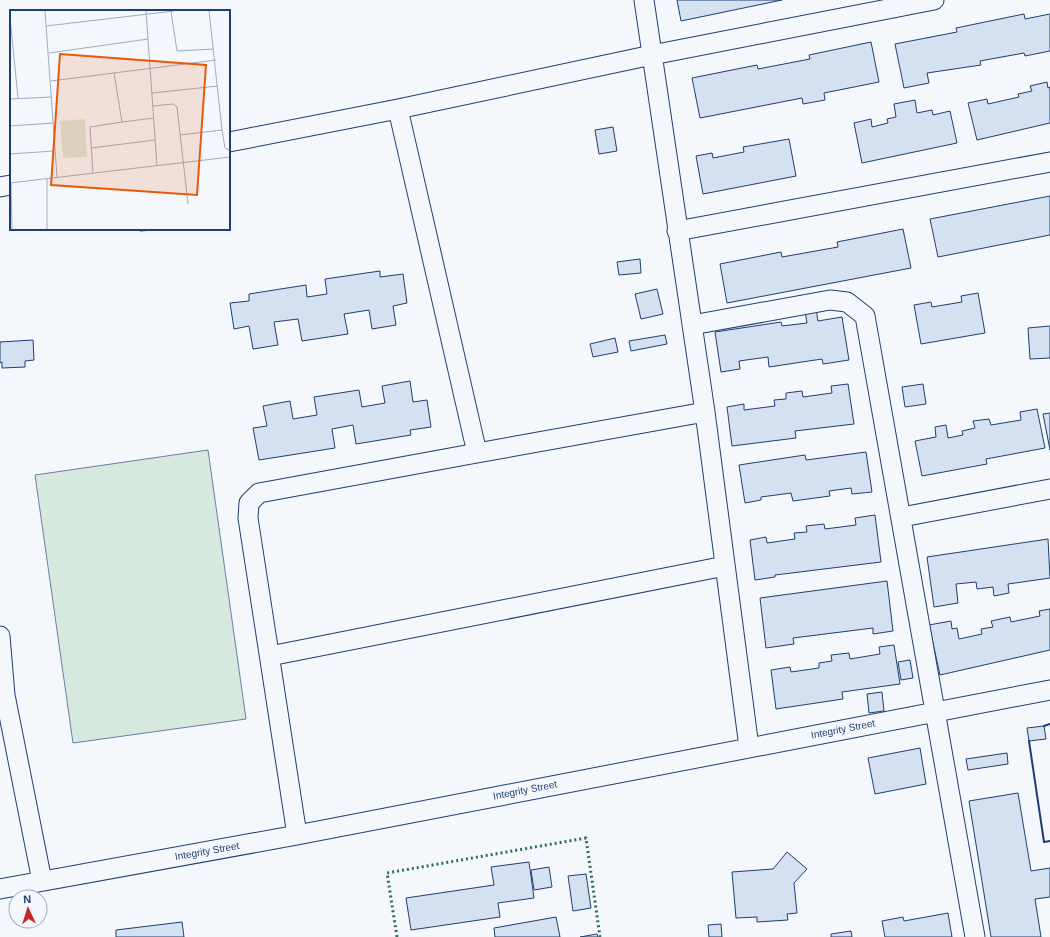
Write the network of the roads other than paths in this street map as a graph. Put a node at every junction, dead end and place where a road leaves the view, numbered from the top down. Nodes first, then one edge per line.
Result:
1 (644, 0) edge
2 (934, 0) edge
3 (652, 55) junction
4 (398, 109) junction
5 (230, 142) edge
6 (1050, 162) edge
7 (10, 185) edge
8 (0, 187) edge
9 (677, 231) junction
10 (692, 325) junction
11 (705, 412) junction
12 (477, 453) junction
13 (1050, 489) edge
14 (902, 517) junction
15 (725, 566) junction
16 (0, 636) edge
17 (270, 656) junction
18 (1050, 690) edge
19 (3, 695) edge
20 (936, 711) junction
21 (749, 747) junction
22 (297, 835) junction
23 (42, 881) junction
24 (0, 889) edge
25 (976, 937) edge

1 - 3 street
2 - 3 street
3 - 4 street
3 - 9 street
4 - 5 street
4 - 12 street
6 - 9 street
7 - 8 street
9 - 10 street
10 - 11 street
10 - 14 street
11 - 12 street
11 - 15 street
12 - 17 street
13 - 14 street
14 - 20 street
15 - 17 street
15 - 21 street
16 - 19 street
17 - 22 street
18 - 20 street, Integrity Street
19 - 23 street
20 - 21 street, Integrity Street
20 - 25 street
21 - 22 street, Integrity Street
22 - 23 street, Integrity Street
23 - 24 street, Integrity Street

